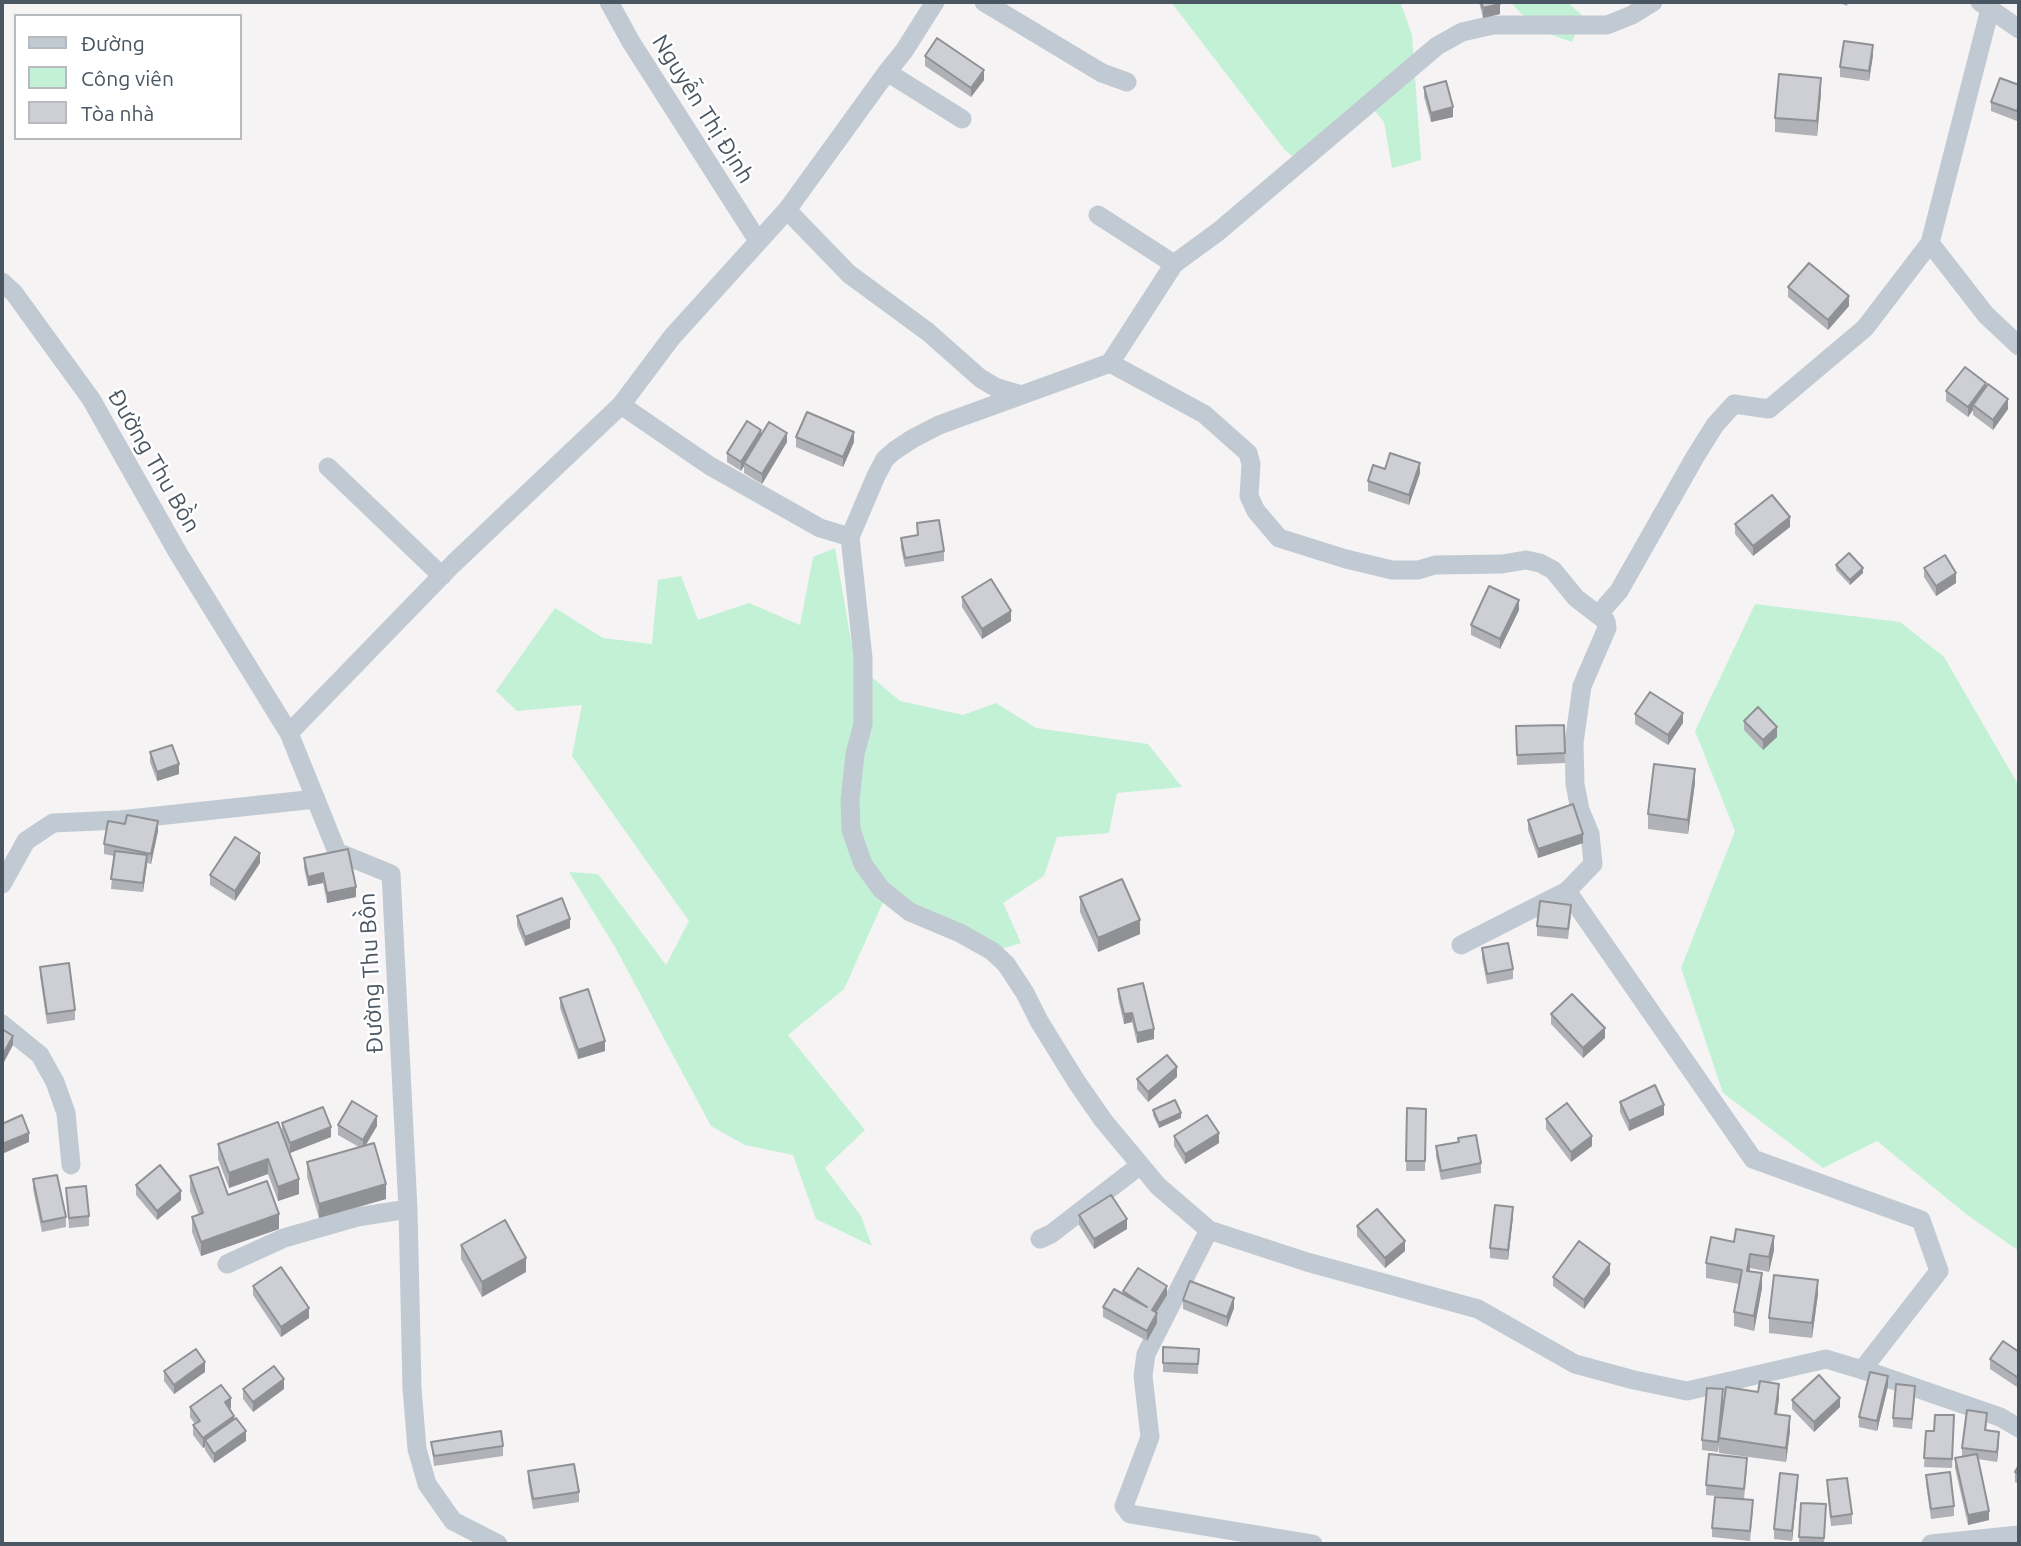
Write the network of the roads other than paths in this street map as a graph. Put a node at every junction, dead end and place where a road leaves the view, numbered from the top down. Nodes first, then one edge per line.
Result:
1 (609, 2) edge
2 (935, 2) edge
3 (984, 2) edge
4 (1653, 2) edge
5 (1985, 5) edge
6 (2019, 29) edge
7 (887, 72) junction
8 (1127, 82) dead end
9 (962, 119) dead end
10 (787, 210) junction
11 (1098, 215) dead end
12 (758, 241) junction
13 (1930, 243) junction
14 (1174, 264) junction
15 (2, 282) edge
16 (2019, 346) edge
17 (1110, 363) junction
18 (1022, 395) junction
19 (621, 405) junction
20 (328, 467) dead end
21 (850, 537) junction
22 (442, 576) junction
23 (1598, 615) junction
24 (289, 733) junction
25 (316, 799) junction
26 (2, 884) edge
27 (1567, 891) junction
28 (1461, 945) dead end
29 (2, 1024) edge
30 (71, 1165) dead end
31 (1139, 1166) junction
32 (408, 1209) junction
33 (1209, 1230) junction
34 (1040, 1239) dead end
35 (227, 1264) dead end
36 (1862, 1370) junction
37 (2019, 1428) edge
38 (2019, 1535) edge
39 (1996, 1541) edge
40 (498, 1544) edge
41 (1313, 1544) edge
42 (1931, 1544) edge

1 - 12 street, Nguyễn Thị Định
2 - 7 street
3 - 8 street
4 - 14 street
5 - 6 street
5 - 13 street
7 - 9 street
7 - 10 street
10 - 12 street
10 - 18 street
11 - 14 street
12 - 19 street
13 - 16 street
13 - 23 street
14 - 17 street
15 - 24 street, Đường Thu Bồn
17 - 18 street
17 - 23 street
18 - 21 street
19 - 21 street
19 - 22 street
20 - 22 street
21 - 31 street
22 - 24 street
23 - 27 street
24 - 25 street, Đường Thu Bồn
25 - 26 street
25 - 32 street, Đường Thu Bồn
27 - 28 street
27 - 36 street
29 - 30 street
31 - 33 street
31 - 34 street
32 - 35 street
32 - 40 street, Đường Thu Bồn
33 - 36 street
33 - 41 street
36 - 37 street
38 - 39 street
39 - 42 street

